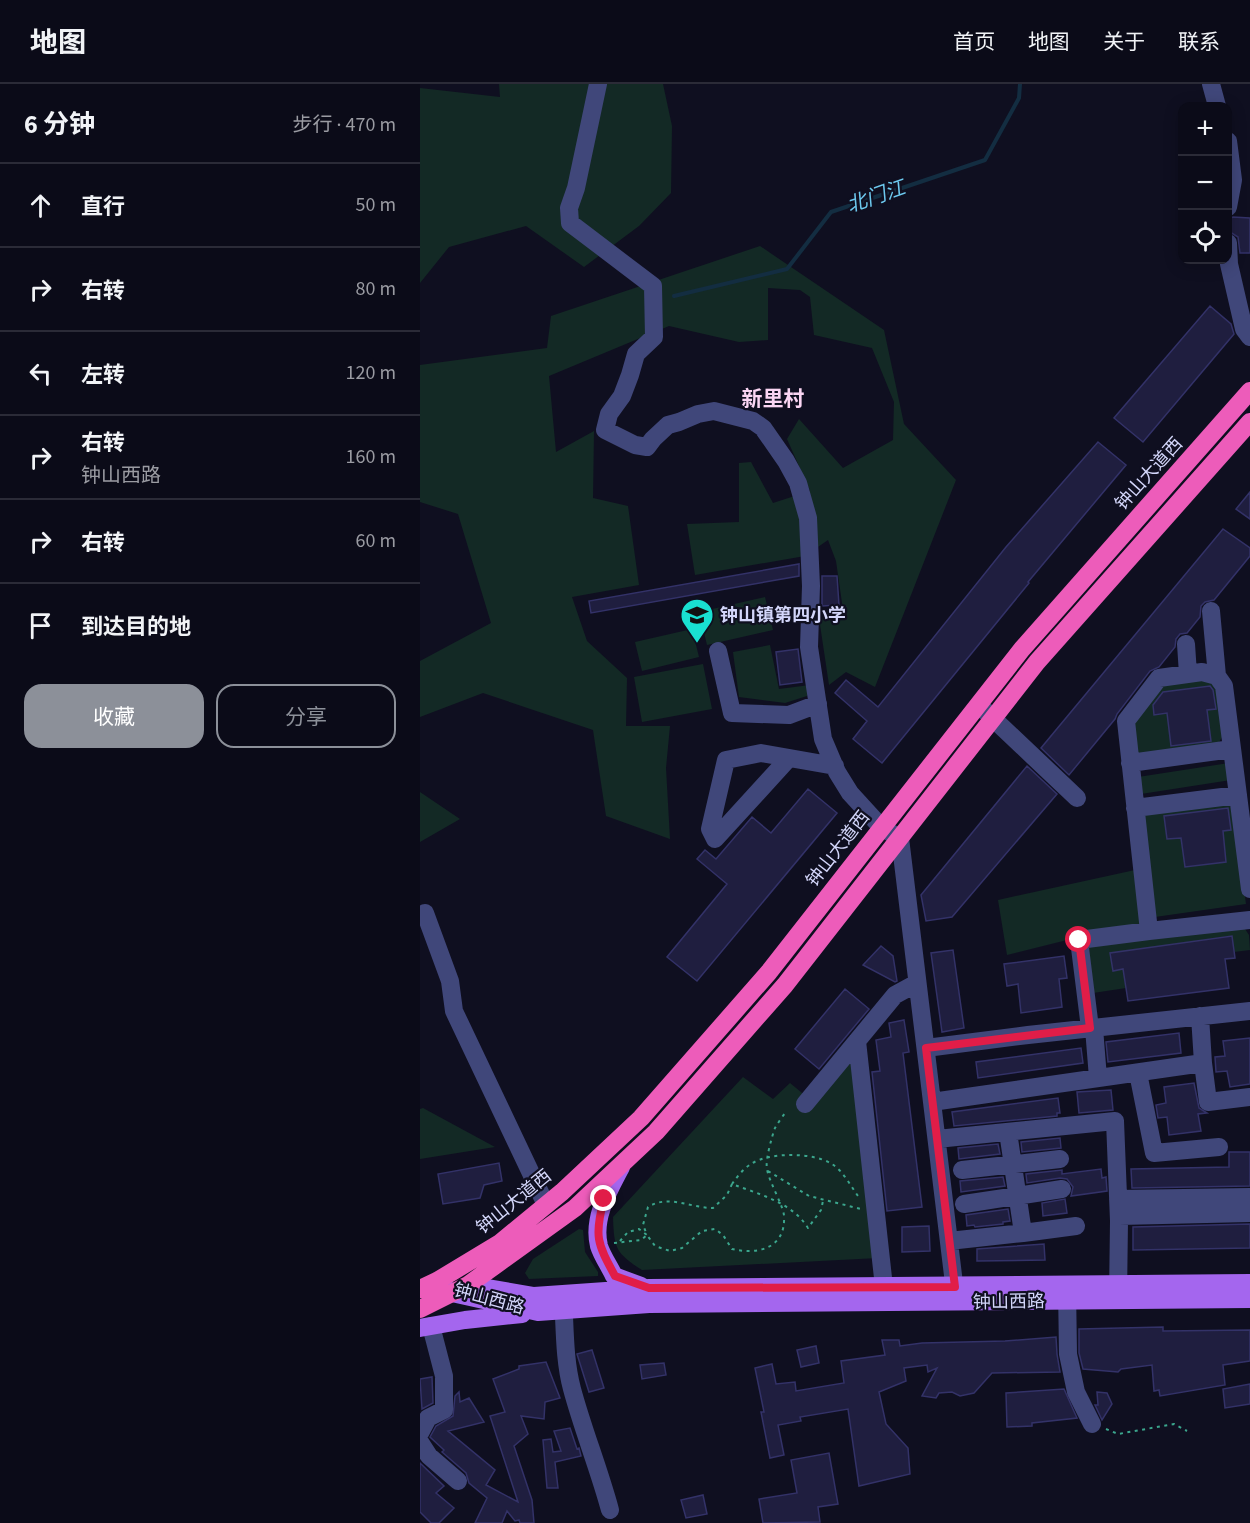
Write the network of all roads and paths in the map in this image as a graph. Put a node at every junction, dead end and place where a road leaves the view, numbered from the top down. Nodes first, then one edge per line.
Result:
1 (598, 84) edge
2 (1211, 84) edge
3 (1216, 102) edge
4 (1229, 264) edge
5 (1250, 337) edge
6 (1250, 391) edge
7 (1250, 422) edge
8 (1211, 611) dead end
9 (1186, 644) dead end
10 (718, 651) dead end
11 (1188, 674) junction
12 (1217, 676) junction
13 (818, 704) junction
14 (978, 704) junction
15 (993, 718) junction
16 (1232, 749) junction
17 (789, 758) junction
18 (1130, 763) junction
19 (834, 766) junction
20 (1238, 795) junction
21 (1077, 798) dead end
22 (1135, 808) junction
23 (882, 828) junction
24 (900, 838) junction
25 (1250, 889) edge
26 (425, 913) dead end
27 (1250, 920) edge
28 (1149, 931) junction
29 (918, 983) junction
30 (1250, 1011) edge
31 (1200, 1016) junction
32 (1092, 1028) junction
33 (857, 1041) junction
34 (926, 1048) junction
35 (1203, 1063) junction
36 (1138, 1072) junction
37 (1098, 1078) junction
38 (1250, 1097) edge
39 (932, 1102) junction
40 (805, 1104) dead end
41 (786, 1113) dead end
42 (1008, 1132) junction
43 (937, 1139) junction
44 (1220, 1147) dead end
45 (768, 1157) junction
46 (1060, 1159) dead end
47 (1013, 1164) junction
48 (622, 1165) junction
49 (767, 1170) junction
50 (962, 1170) dead end
51 (732, 1184) junction
52 (1062, 1190) dead end
53 (1018, 1197) junction
54 (1250, 1197) edge
55 (823, 1201) junction
56 (778, 1202) junction
57 (964, 1204) dead end
58 (546, 1206) junction
59 (1217, 1206) junction
60 (1118, 1208) junction
61 (1250, 1213) edge
62 (1076, 1226) dead end
63 (1023, 1233) junction
64 (647, 1235) junction
65 (621, 1241) junction
66 (949, 1241) junction
67 (599, 1246) junction
68 (437, 1281) junction
69 (1250, 1283) edge
70 (884, 1287) junction
71 (649, 1288) junction
72 (420, 1289) edge
73 (460, 1289) junction
74 (1068, 1293) junction
75 (1118, 1293) junction
76 (956, 1294) junction
77 (1250, 1299) edge
78 (563, 1302) junction
79 (420, 1309) edge
80 (538, 1312) junction
81 (425, 1327) edge
82 (1092, 1424) joint
83 (1187, 1431) dead end
84 (420, 1433) edge
85 (420, 1442) edge
86 (458, 1480) dead end
87 (610, 1510) dead end

1 - 13 street
2 - 3 street
4 - 5 street
6 - 14 highway, 钟山大道西
7 - 15 highway
8 - 12 street
9 - 11 street
10 - 13 street
11 - 12 street
11 - 18 street
12 - 16 street
13 - 19 street
14 - 15 street
14 - 23 highway, 钟山大道西
15 - 21 street
15 - 24 highway
16 - 18 street
16 - 20 street
17 - 17 street
17 - 19 street
18 - 22 street
19 - 23 street
20 - 22 street
20 - 25 street
22 - 28 street
23 - 24 street
23 - 58 highway, 钟山大道西
24 - 29 street
24 - 48 highway
26 - 58 street
27 - 28 street
28 - 32 street
29 - 33 street
29 - 34 street
30 - 31 street
31 - 32 street
31 - 35 street
32 - 34 street
32 - 37 street
33 - 40 street
33 - 70 street
34 - 39 street
35 - 36 street
35 - 38 street
36 - 37 street
36 - 44 street
37 - 39 street
39 - 43 street
41 - 45 path
42 - 43 street
42 - 47 street
42 - 60 street
43 - 66 street
45 - 49 path
45 - 51 path
45 - 55 path
46 - 47 street
47 - 50 street
47 - 53 street
48 - 67 main road
48 - 73 highway
49 - 55 path
49 - 56 path
51 - 56 path
51 - 64 path
52 - 53 street
53 - 57 street
53 - 63 street
54 - 59 street
55 - 56 path
56 - 64 path
58 - 68 highway, 钟山大道西
59 - 60 street
59 - 61 street
60 - 75 street
62 - 63 street
63 - 66 street
64 - 65 path
64 - 65 path
65 - 67 path
66 - 76 street
67 - 71 main road
68 - 72 highway, 钟山大道西
68 - 73 main road, 钟山西路
69 - 75 main road, 钟山西路
70 - 71 main road, 钟山西路
70 - 76 main road, 钟山西路
71 - 78 main road, 钟山西路
73 - 78 main road, 钟山西路
73 - 79 highway
73 - 80 main road, 钟山西路
74 - 75 main road, 钟山西路
74 - 76 main road, 钟山西路
74 - 82 street
75 - 77 main road, 钟山西路
76 - 78 main road, 钟山西路
78 - 80 main road, 钟山西路
78 - 87 street
80 - 81 main road
81 - 84 street
82 - 83 path
85 - 86 street

